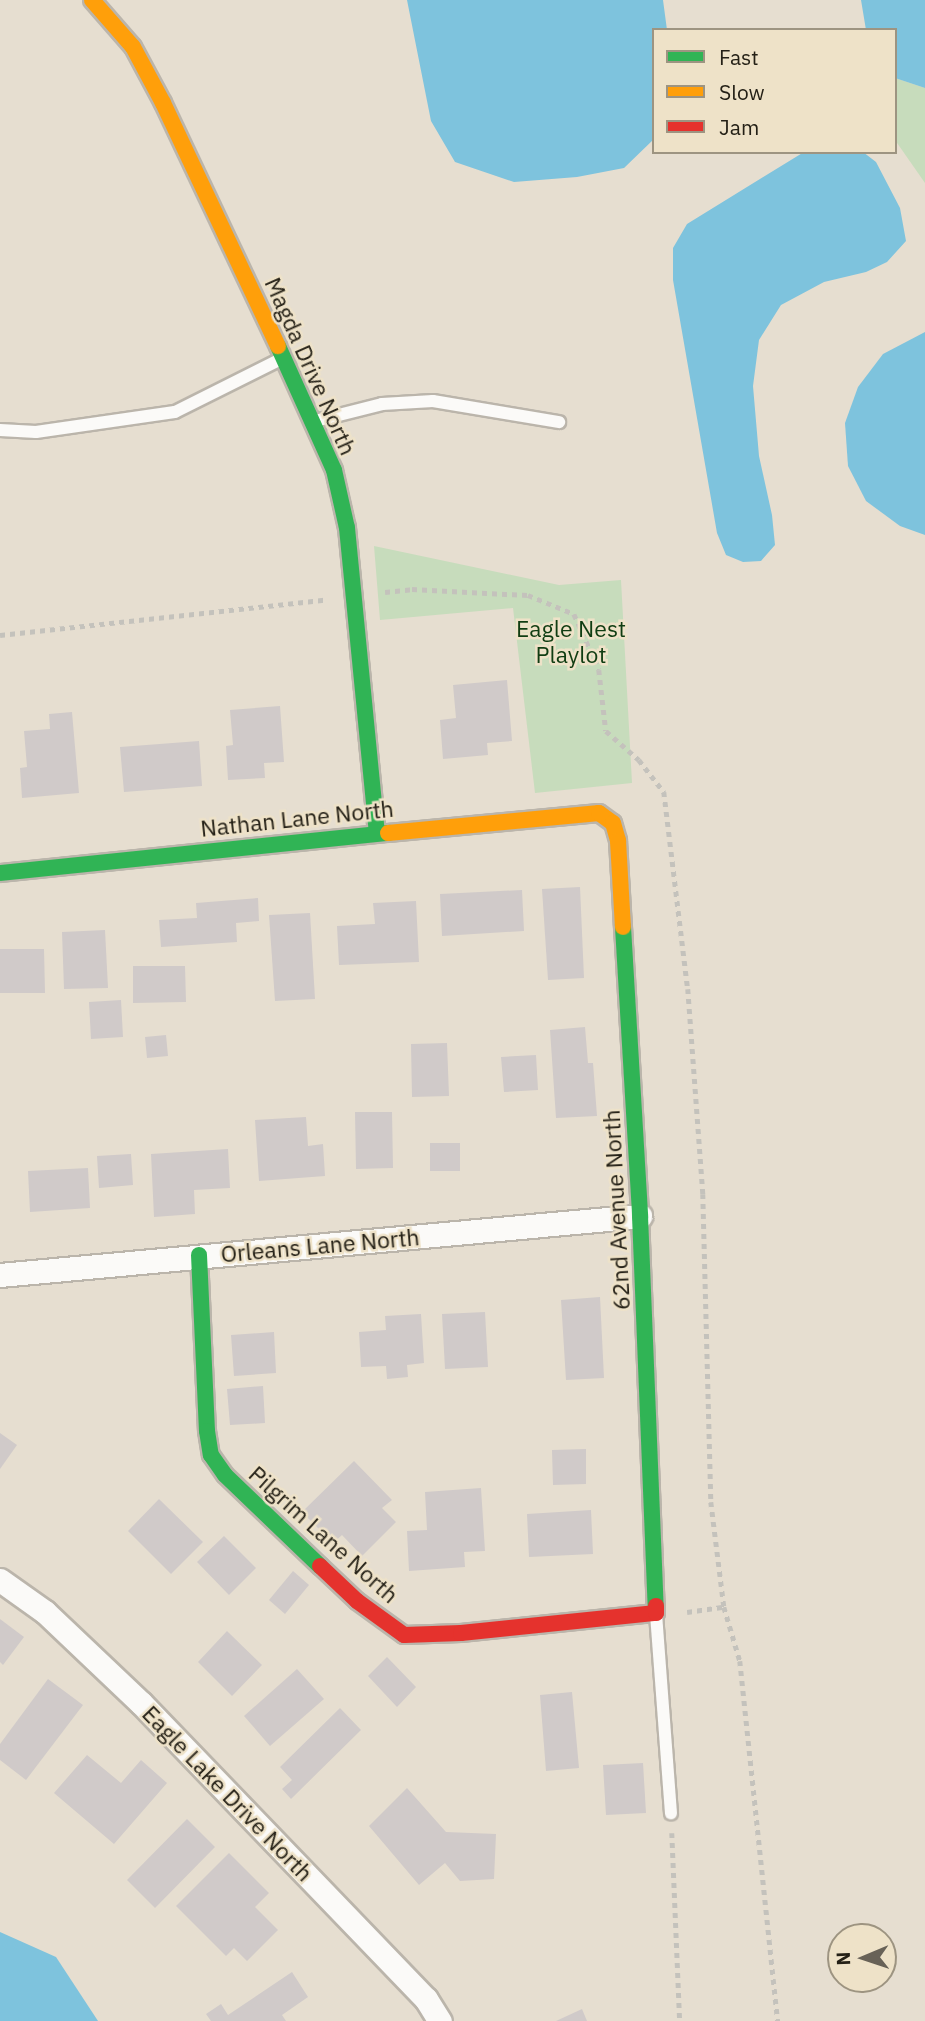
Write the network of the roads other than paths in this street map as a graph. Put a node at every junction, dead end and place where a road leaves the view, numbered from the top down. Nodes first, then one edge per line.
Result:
1 (92, 0) edge
2 (283, 358) junction
3 (314, 421) junction
4 (559, 422) dead end
5 (0, 430) edge
6 (599, 813) joint
7 (377, 832) junction
8 (0, 873) edge
9 (640, 1216) junction
10 (199, 1255) junction
11 (0, 1275) edge
12 (0, 1580) edge
13 (656, 1612) junction
14 (671, 1812) road end
15 (440, 2021) edge

1 - 2 street, Magda Drive North
2 - 3 street, Magda Drive North
2 - 5 lane
3 - 4 lane
3 - 7 street, Magda Drive North
6 - 7 street, Nathan Lane North
6 - 9 street, 62nd Avenue North
7 - 8 street, Nathan Lane North
9 - 10 street, Orleans Lane North
9 - 13 street, 62nd Avenue North
10 - 11 street, Orleans Lane North
10 - 13 street, Pilgrim Lane North
12 - 15 street, Eagle Lake Drive North
13 - 14 lane

